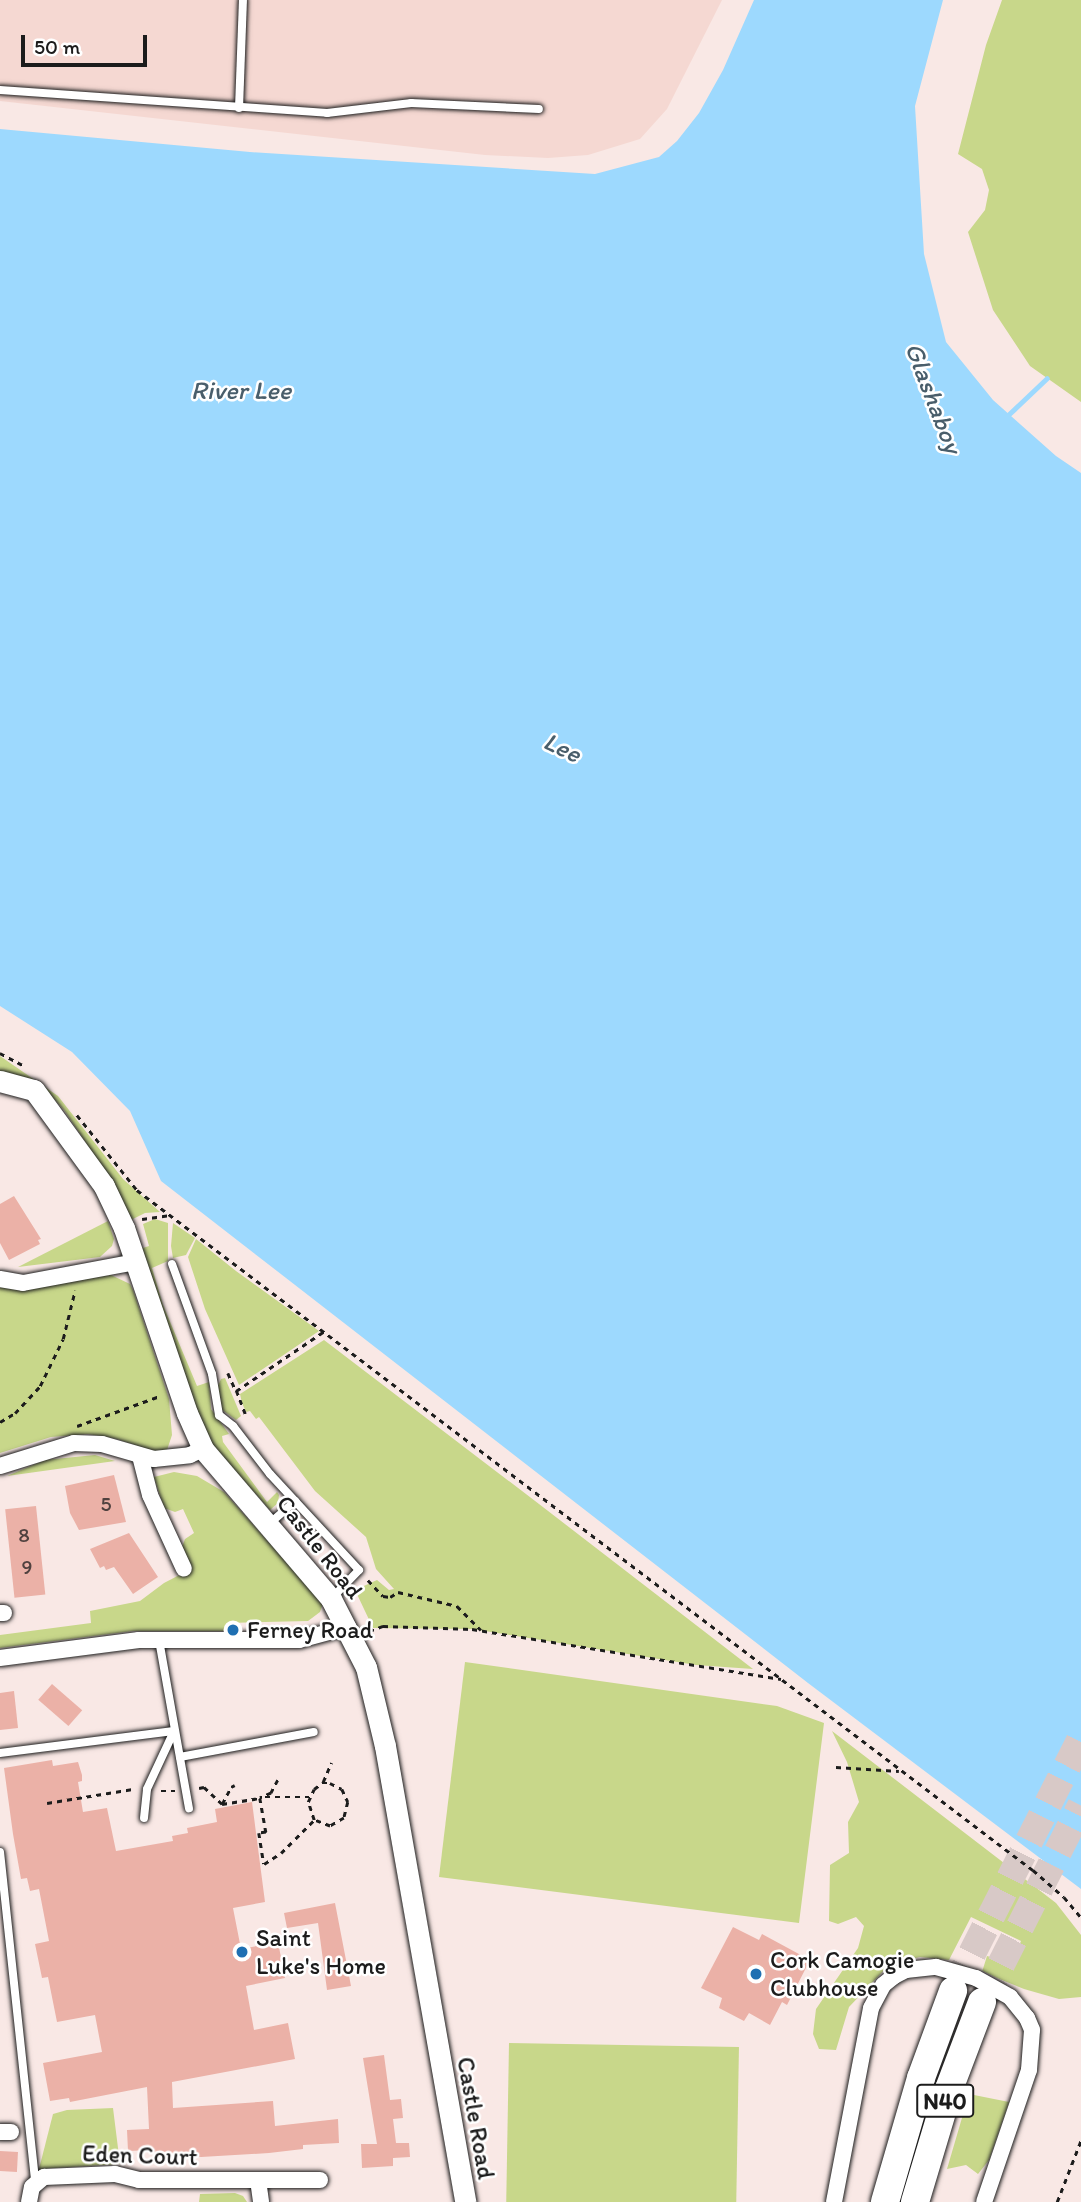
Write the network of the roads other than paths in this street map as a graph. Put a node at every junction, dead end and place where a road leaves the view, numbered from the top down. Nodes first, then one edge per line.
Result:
1 (243, 0) edge
2 (0, 90) edge
3 (239, 108) junction
4 (539, 109) dead end
5 (0, 1081) edge
6 (135, 1262) junction
7 (172, 1264) dead end
8 (0, 1279) edge
9 (203, 1449) junction
10 (140, 1456) junction
11 (0, 1466) edge
12 (295, 1501) junction
13 (269, 1524) junction
14 (184, 1569) dead end
15 (331, 1598) junction
16 (348, 1628) junction
17 (159, 1640) junction
18 (0, 1658) edge
19 (174, 1731) junction
20 (314, 1732) dead end
21 (0, 1753) edge
22 (180, 1757) junction
23 (189, 1808) dead end
24 (144, 1818) dead end
25 (0, 1852) edge
26 (953, 1991) tunnel mouth
27 (982, 2002) tunnel mouth
28 (258, 2180) junction
29 (320, 2180) dead end
30 (32, 2193) edge
31 (261, 2202) edge
32 (465, 2202) edge
33 (834, 2202) edge
34 (885, 2202) edge
35 (915, 2202) edge
36 (984, 2202) edge

1 - 3 lane
2 - 3 lane
3 - 4 lane
5 - 6 street, Castle Road
6 - 8 street
6 - 9 street, Castle Road
7 - 12 lane
9 - 10 street
9 - 13 street, Castle Road
10 - 11 street
10 - 14 street
12 - 13 lane
12 - 15 lane
13 - 15 street, Castle Road
15 - 16 street, Castle Road
16 - 17 street
16 - 32 street, Castle Road
17 - 18 street
17 - 19 lane
19 - 21 lane
19 - 22 lane
19 - 24 lane
20 - 22 lane
22 - 23 lane
25 - 30 lane
26 - 34 highway, N40
27 - 35 highway, N40
28 - 29 street, Eden Court
28 - 30 street, Eden Court
28 - 31 street
33 - 36 street

